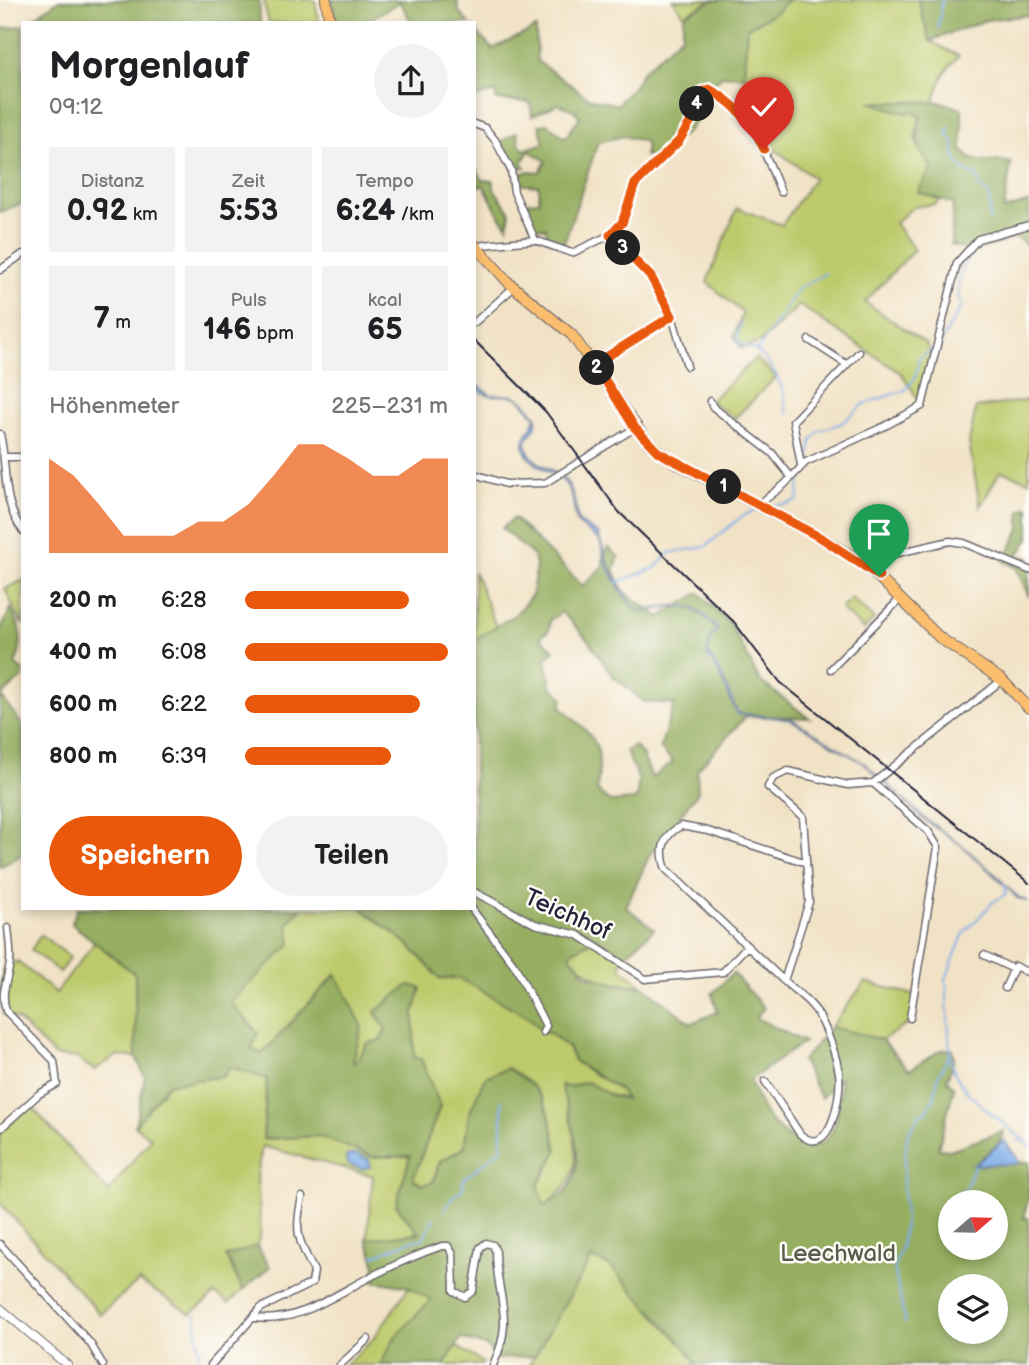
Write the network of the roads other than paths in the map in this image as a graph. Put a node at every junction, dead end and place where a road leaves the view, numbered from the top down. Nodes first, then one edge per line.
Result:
1 (326, 0) edge
2 (330, 21) edge
3 (476, 125) edge
4 (781, 192) dead end
5 (1029, 225) edge
6 (610, 235) junction
7 (535, 240) junction
8 (476, 246) edge
9 (21, 255) edge
10 (0, 270) edge
11 (514, 287) junction
12 (672, 316) junction
13 (476, 321) edge
14 (809, 340) dead end
15 (859, 352) dead end
16 (595, 364) junction
17 (846, 364) junction
18 (687, 366) dead end
19 (710, 401) dead end
20 (635, 428) junction
21 (0, 434) edge
22 (5, 457) junction
23 (21, 457) edge
24 (807, 462) junction
25 (476, 475) edge
26 (792, 477) junction
27 (762, 507) junction
28 (21, 528) edge
29 (865, 564) junction
30 (1029, 570) edge
31 (902, 597) junction
32 (831, 669) dead end
33 (1002, 680) junction
34 (1029, 708) edge
35 (879, 777) junction
36 (804, 862) junction
37 (476, 892) edge
38 (473, 910) edge
39 (8, 928) dead end
40 (747, 946) junction
41 (984, 956) dead end
42 (1016, 968) junction
43 (1029, 973) edge
44 (784, 981) junction
45 (1005, 988) dead end
46 (910, 1018) dead end
47 (543, 1032) dead end
48 (765, 1081) dead end
49 (0, 1129) edge
50 (302, 1197) dead end
51 (0, 1244) edge
52 (0, 1308) edge
53 (255, 1318) junction
54 (368, 1339) dead end
55 (67, 1365) edge
56 (103, 1365) edge
57 (211, 1365) edge
58 (340, 1365) edge
59 (493, 1365) edge

1 - 2 main road
3 - 7 street
4 - 6 street
5 - 24 street
6 - 7 street
6 - 12 street
7 - 8 street
8 - 11 main road
9 - 10 street
11 - 13 street
11 - 16 main road
12 - 16 street
12 - 18 street
14 - 17 street
15 - 17 street
16 - 20 main road
17 - 24 street
19 - 26 street
20 - 25 street
20 - 27 main road
21 - 22 street
22 - 23 street
22 - 28 street
24 - 26 street
26 - 27 street
27 - 29 main road
29 - 30 street
29 - 31 main road
31 - 32 street
31 - 33 main road
33 - 34 main road
33 - 35 street
35 - 36 street
35 - 46 street
36 - 40 street
36 - 44 street
37 - 40 street, Teichhof
38 - 47 street
39 - 49 street
40 - 44 street
41 - 42 street
42 - 43 street
42 - 45 street
44 - 48 street
50 - 53 street
51 - 56 street
52 - 55 street
53 - 57 street
53 - 59 street
54 - 58 street

